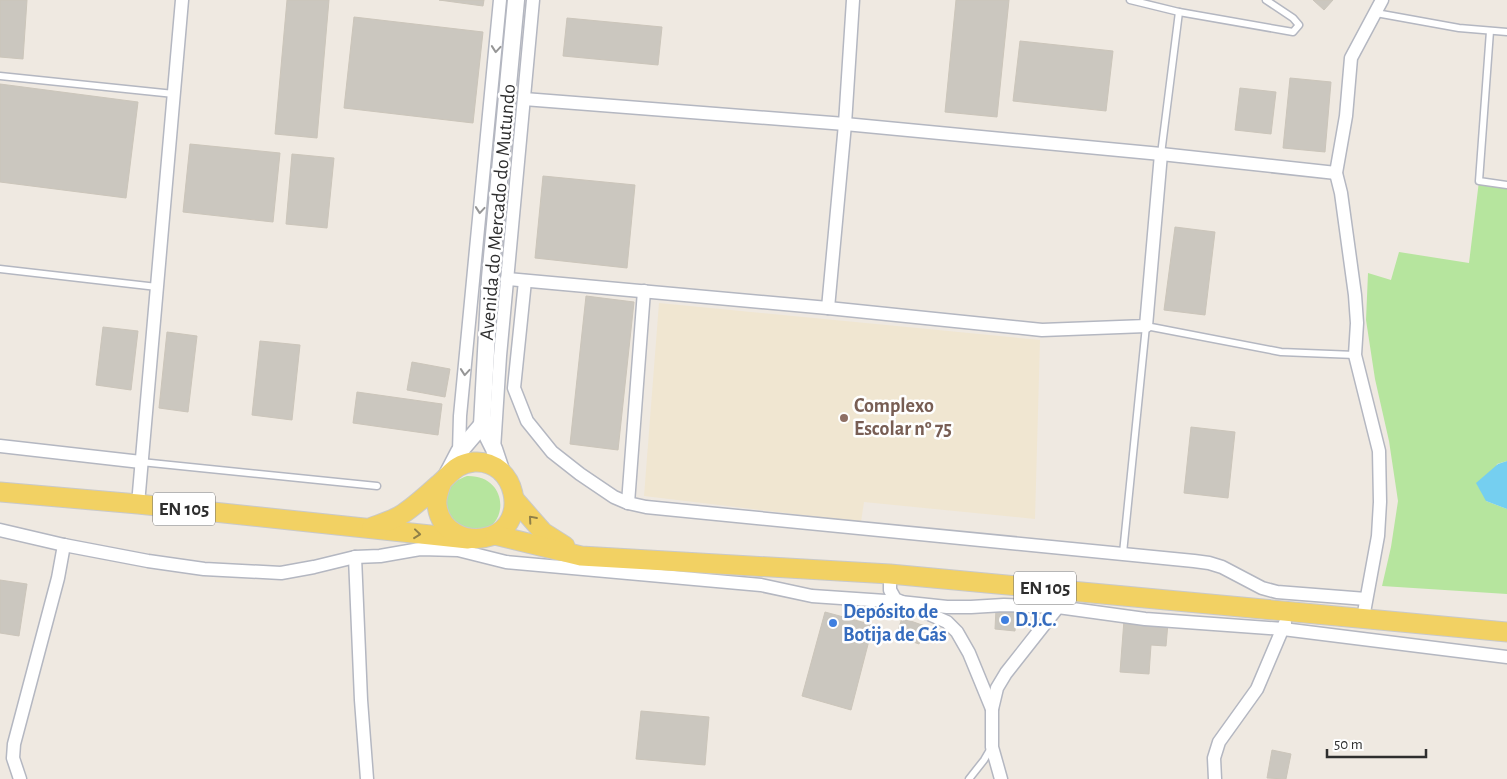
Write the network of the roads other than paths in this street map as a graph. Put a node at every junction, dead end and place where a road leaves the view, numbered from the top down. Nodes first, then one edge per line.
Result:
1 (182, 0) edge
2 (500, 0) edge
3 (516, 0) edge
4 (533, 0) edge
5 (853, 0) edge
6 (1130, 0) edge
7 (1266, 0) edge
8 (1382, 0) edge
9 (1179, 12) junction
10 (1376, 13) junction
11 (1490, 31) junction
12 (1507, 32) edge
13 (0, 76) edge
14 (174, 94) junction
15 (524, 98) junction
16 (845, 124) junction
17 (1161, 154) junction
18 (1336, 173) junction
19 (1507, 185) edge
20 (0, 269) edge
21 (507, 279) junction
22 (525, 281) junction
23 (157, 287) junction
24 (644, 291) junction
25 (828, 308) junction
26 (1146, 326) junction
27 (1354, 355) junction
28 (482, 425) junction
29 (0, 446) edge
30 (494, 449) junction
31 (459, 452) junction
32 (141, 462) junction
33 (502, 473) junction
34 (444, 478) junction
35 (377, 486) dead end
36 (0, 492) edge
37 (515, 500) junction
38 (628, 503) junction
39 (138, 504) junction
40 (369, 529) junction
41 (0, 530) edge
42 (495, 535) junction
43 (468, 539) junction
44 (64, 545) junction
45 (1123, 553) junction
46 (582, 556) junction
47 (355, 557) junction
48 (890, 574) junction
49 (1062, 599) junction
50 (1366, 599) junction
51 (900, 602) junction
52 (1363, 618) junction
53 (1286, 620) junction
54 (1507, 632) edge
55 (1507, 657) edge
56 (992, 709) junction
57 (992, 747) junction
58 (20, 779) edge
59 (366, 779) edge
60 (969, 779) edge
61 (1001, 779) edge
62 (1215, 779) edge

1 - 14 street
2 -> 31 street
3 - 28 main road, Avenida do Mercado do Mutundo
4 - 15 street
5 - 16 street
6 - 9 lane
7 - 9 lane
8 - 10 street
9 - 17 lane
10 - 11 lane
10 - 18 street
11 - 12 lane
11 - 19 lane
13 - 14 lane
14 - 23 street
15 - 16 street
15 - 21 street
16 - 17 street
16 - 25 street
17 - 18 street
17 - 26 street
18 - 27 street
20 - 23 lane
21 - 22 street
21 - 30 street
22 - 24 street
22 - 38 street
23 - 32 street
24 - 25 street
24 - 38 street
25 - 26 street
26 - 27 lane
26 - 45 lane
27 - 50 street
28 - 30 main road, Avenida do Mercado do Mutundo
28 - 31 main road
29 - 32 street
30 - 33 main road, Avenida do Mercado do Mutundo
31 - 34 main road
32 - 35 lane
32 - 39 street
33 - 34 main road
33 - 37 main road
34 - 40 main road
34 - 43 main road
36 - 39 main road, EN 105
37 - 42 main road
46 -> 37 main road
38 - 45 street
39 - 40 main road, EN 105
40 -> 43 main road, EN 105
41 - 44 street
42 - 43 main road
42 - 46 main road, EN 105
44 - 47 street
44 - 58 street
45 - 50 street
46 - 48 main road, EN 105
47 - 51 street
47 - 59 street
48 - 49 main road, EN 105
48 - 51 street
49 - 51 street
49 - 53 main road, EN 105
49 - 56 street
50 - 52 street
51 - 56 street
52 - 53 main road, EN 105
52 - 54 main road, EN 105
53 - 55 street
53 - 62 street
56 - 57 street
57 - 60 lane
57 - 61 street

